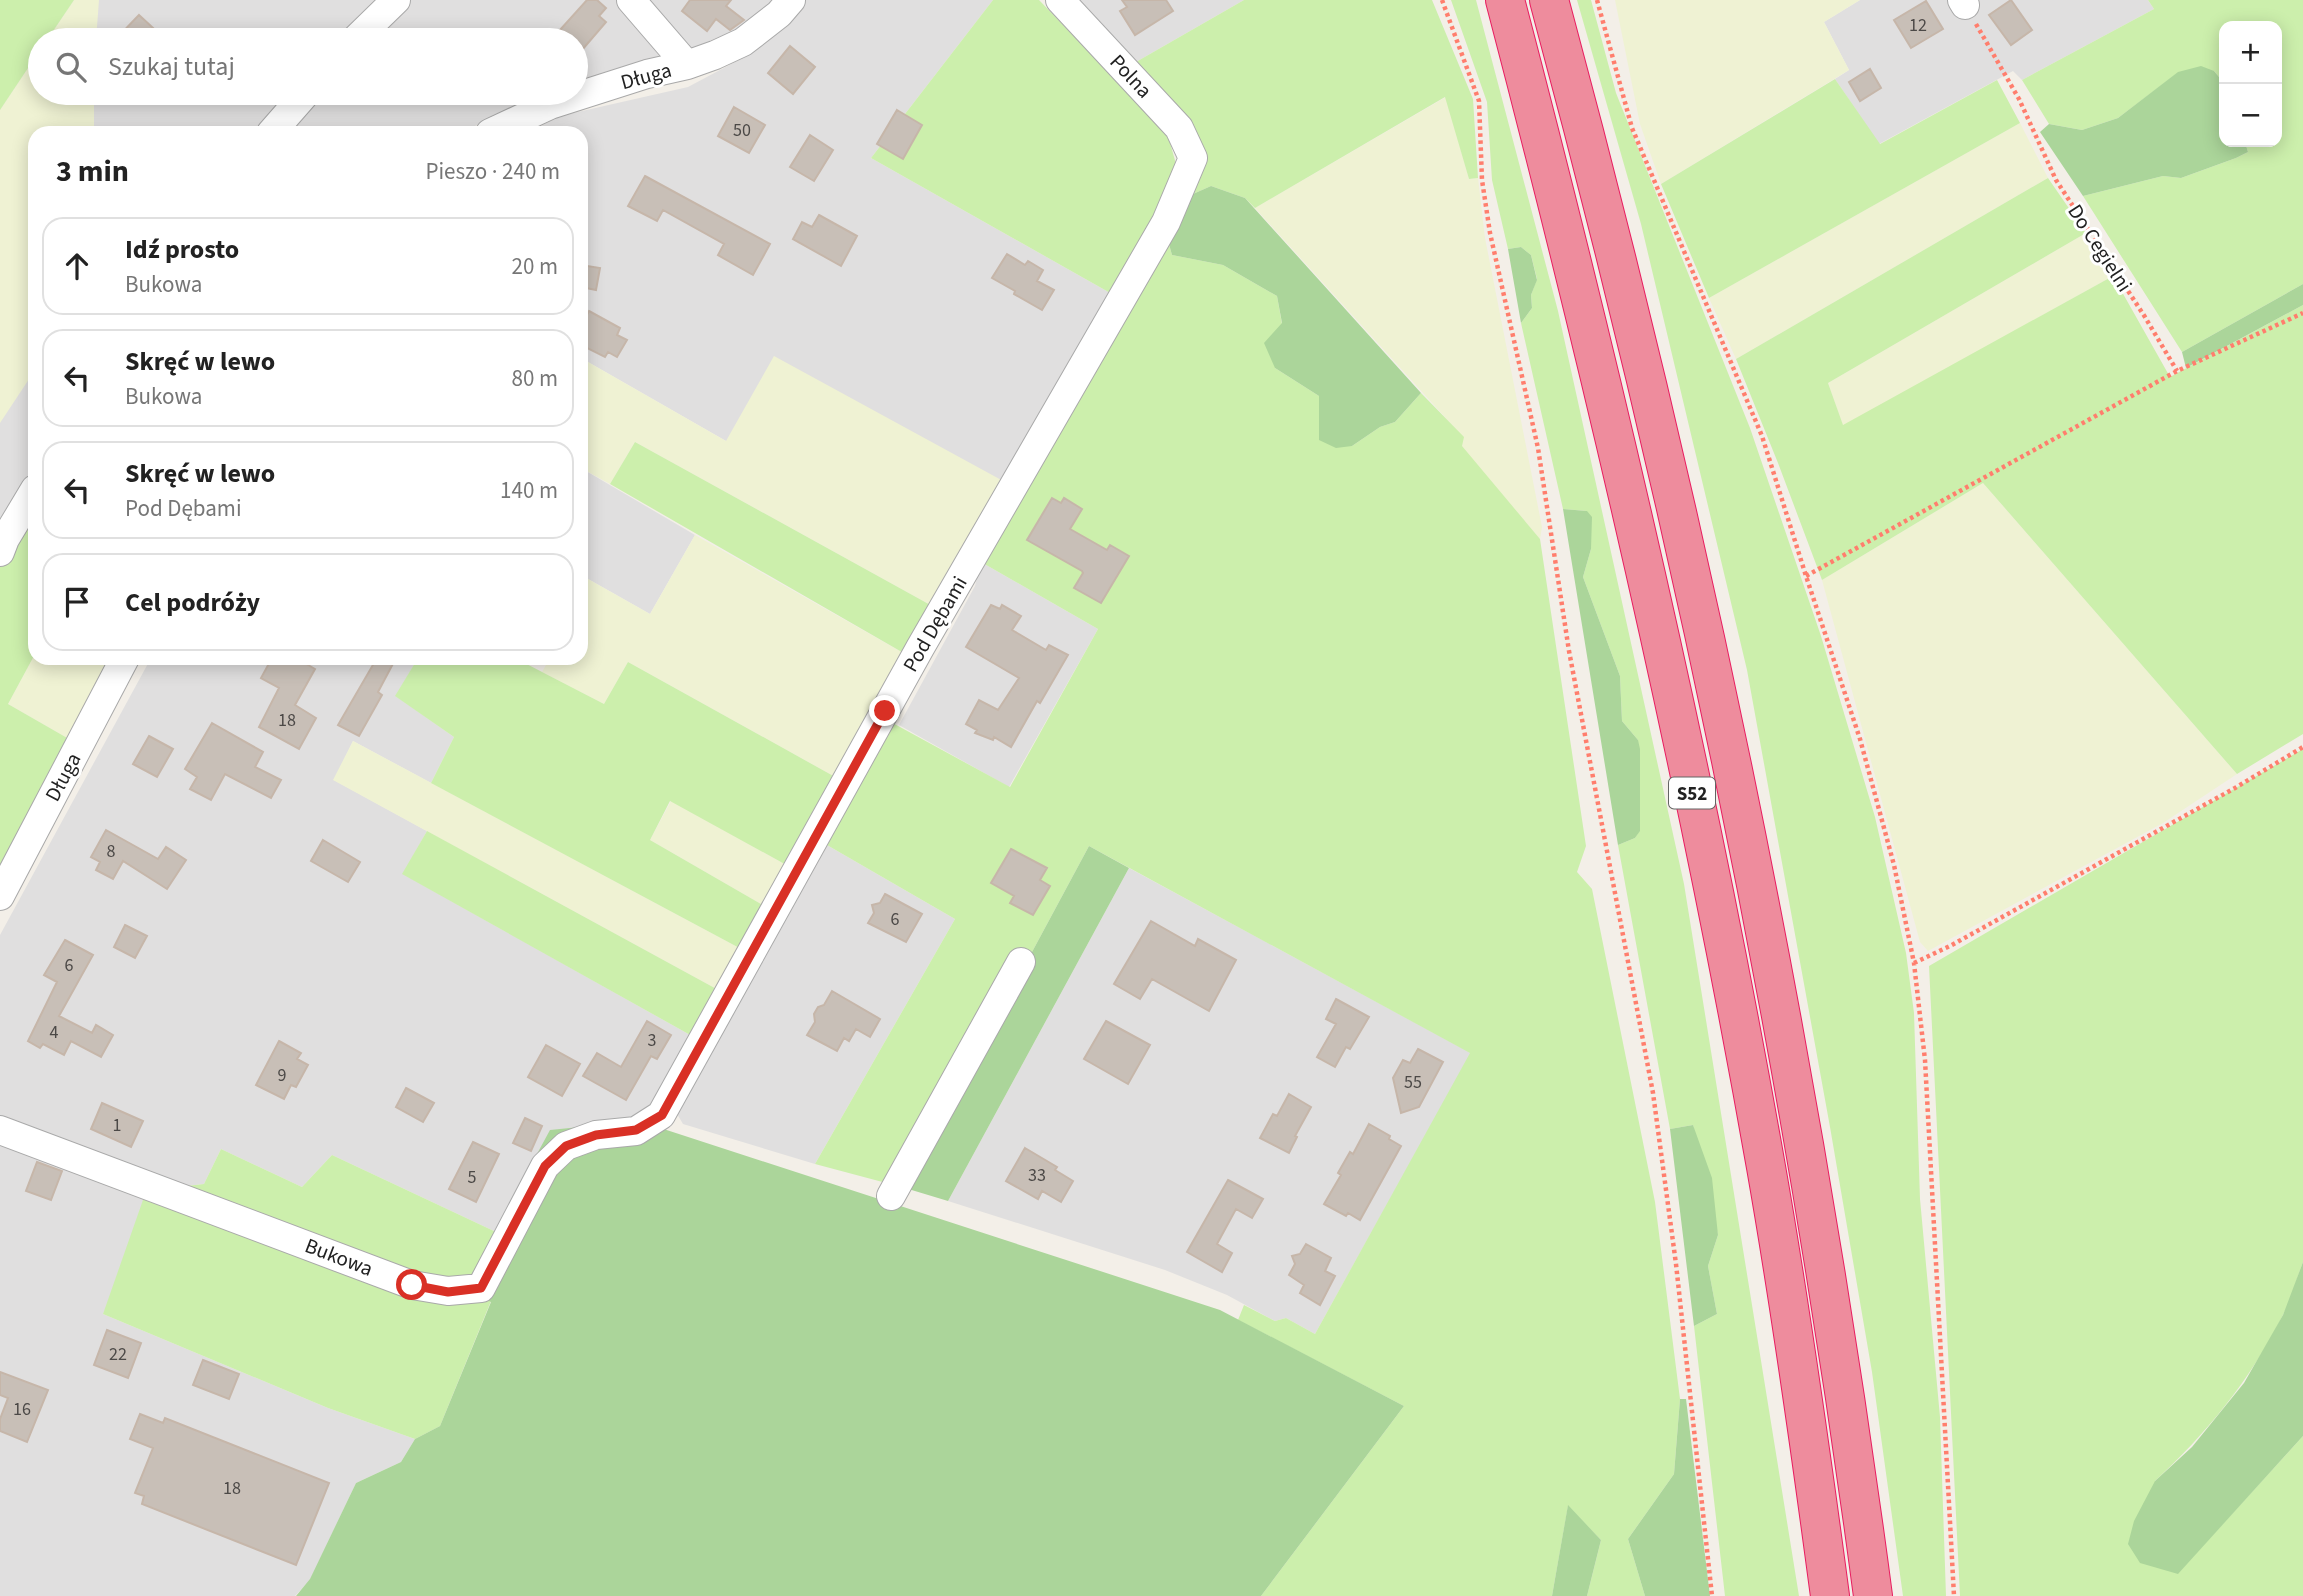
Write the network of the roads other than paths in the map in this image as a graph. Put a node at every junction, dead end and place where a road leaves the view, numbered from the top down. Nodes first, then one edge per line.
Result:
1 (396, 0) edge
2 (631, 0) edge
3 (791, 0) edge
4 (1060, 0) edge
5 (1505, 0) edge
6 (1549, 0) edge
7 (367, 28) edge
8 (687, 65) junction
9 (588, 92) edge
10 (296, 105) edge
11 (548, 105) edge
12 (277, 126) edge
13 (504, 126) edge
14 (1193, 158) joint
15 (28, 501) edge
16 (0, 552) edge
17 (121, 665) edge
18 (0, 896) edge
19 (1021, 962) dead end
20 (650, 1122) joint
21 (0, 1130) edge
22 (891, 1196) dead end
23 (1830, 1596) edge
24 (1873, 1596) edge

1 - 7 street
2 - 8 street
3 - 8 street, Długa
4 - 14 street, Polna
5 - 23 highway, S52
6 - 24 highway, S52
8 - 9 street, Długa
10 - 12 street
11 - 13 street, Długa
14 - 20 street, Pod Dębami
15 - 16 street
17 - 18 street, Długa
19 - 22 street
20 - 21 street, Bukowa

